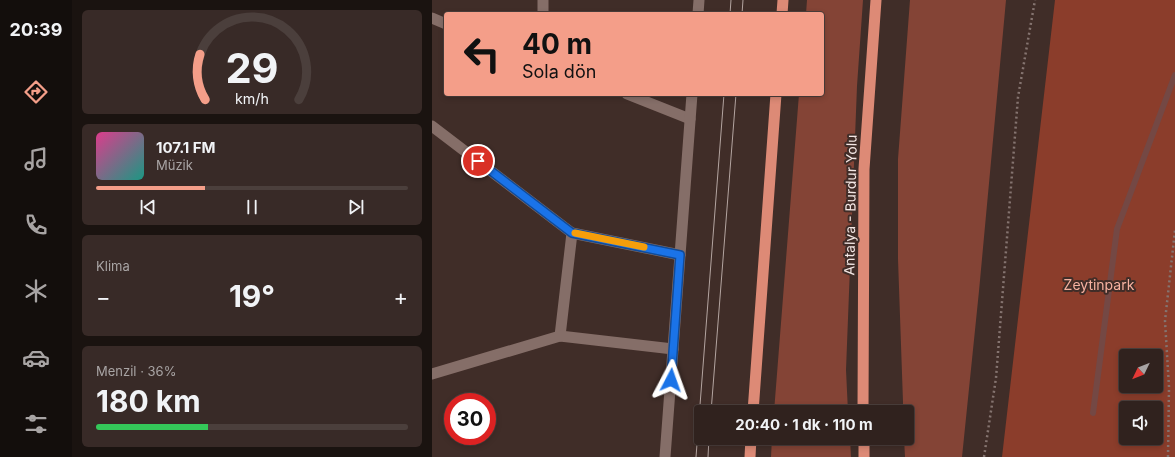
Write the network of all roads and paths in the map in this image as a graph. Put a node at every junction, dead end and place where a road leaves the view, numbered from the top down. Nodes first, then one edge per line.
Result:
1 (543, 0) edge
2 (699, 0) edge
3 (783, 0) edge
4 (876, 0) edge
5 (1035, 0) edge
6 (544, 12) edge
7 (698, 12) edge
8 (782, 12) edge
9 (432, 18) edge
10 (444, 23) edge
11 (632, 96) edge
12 (692, 96) edge
13 (776, 96) edge
14 (690, 119) junction
15 (432, 126) edge
16 (1175, 230) edge
17 (572, 233) junction
18 (680, 255) junction
19 (560, 336) junction
20 (673, 349) junction
21 (432, 374) edge
22 (754, 405) edge
23 (863, 405) edge
24 (751, 445) edge
25 (864, 445) edge
26 (666, 457) edge
27 (750, 457) edge
28 (864, 457) edge
29 (984, 457) edge
30 (1168, 457) edge

1 - 6 street
2 - 7 street
3 - 8 highway
4 - 23 highway, Antalya - Burdur Yolu
5 - 29 path
9 - 10 street
11 - 14 street
12 - 14 street
13 - 22 highway
14 - 18 street
15 - 17 street
16 - 30 path
17 - 18 street
17 - 19 street
18 - 20 street
19 - 20 street
19 - 21 street
20 - 26 street
24 - 27 highway
25 - 28 highway

